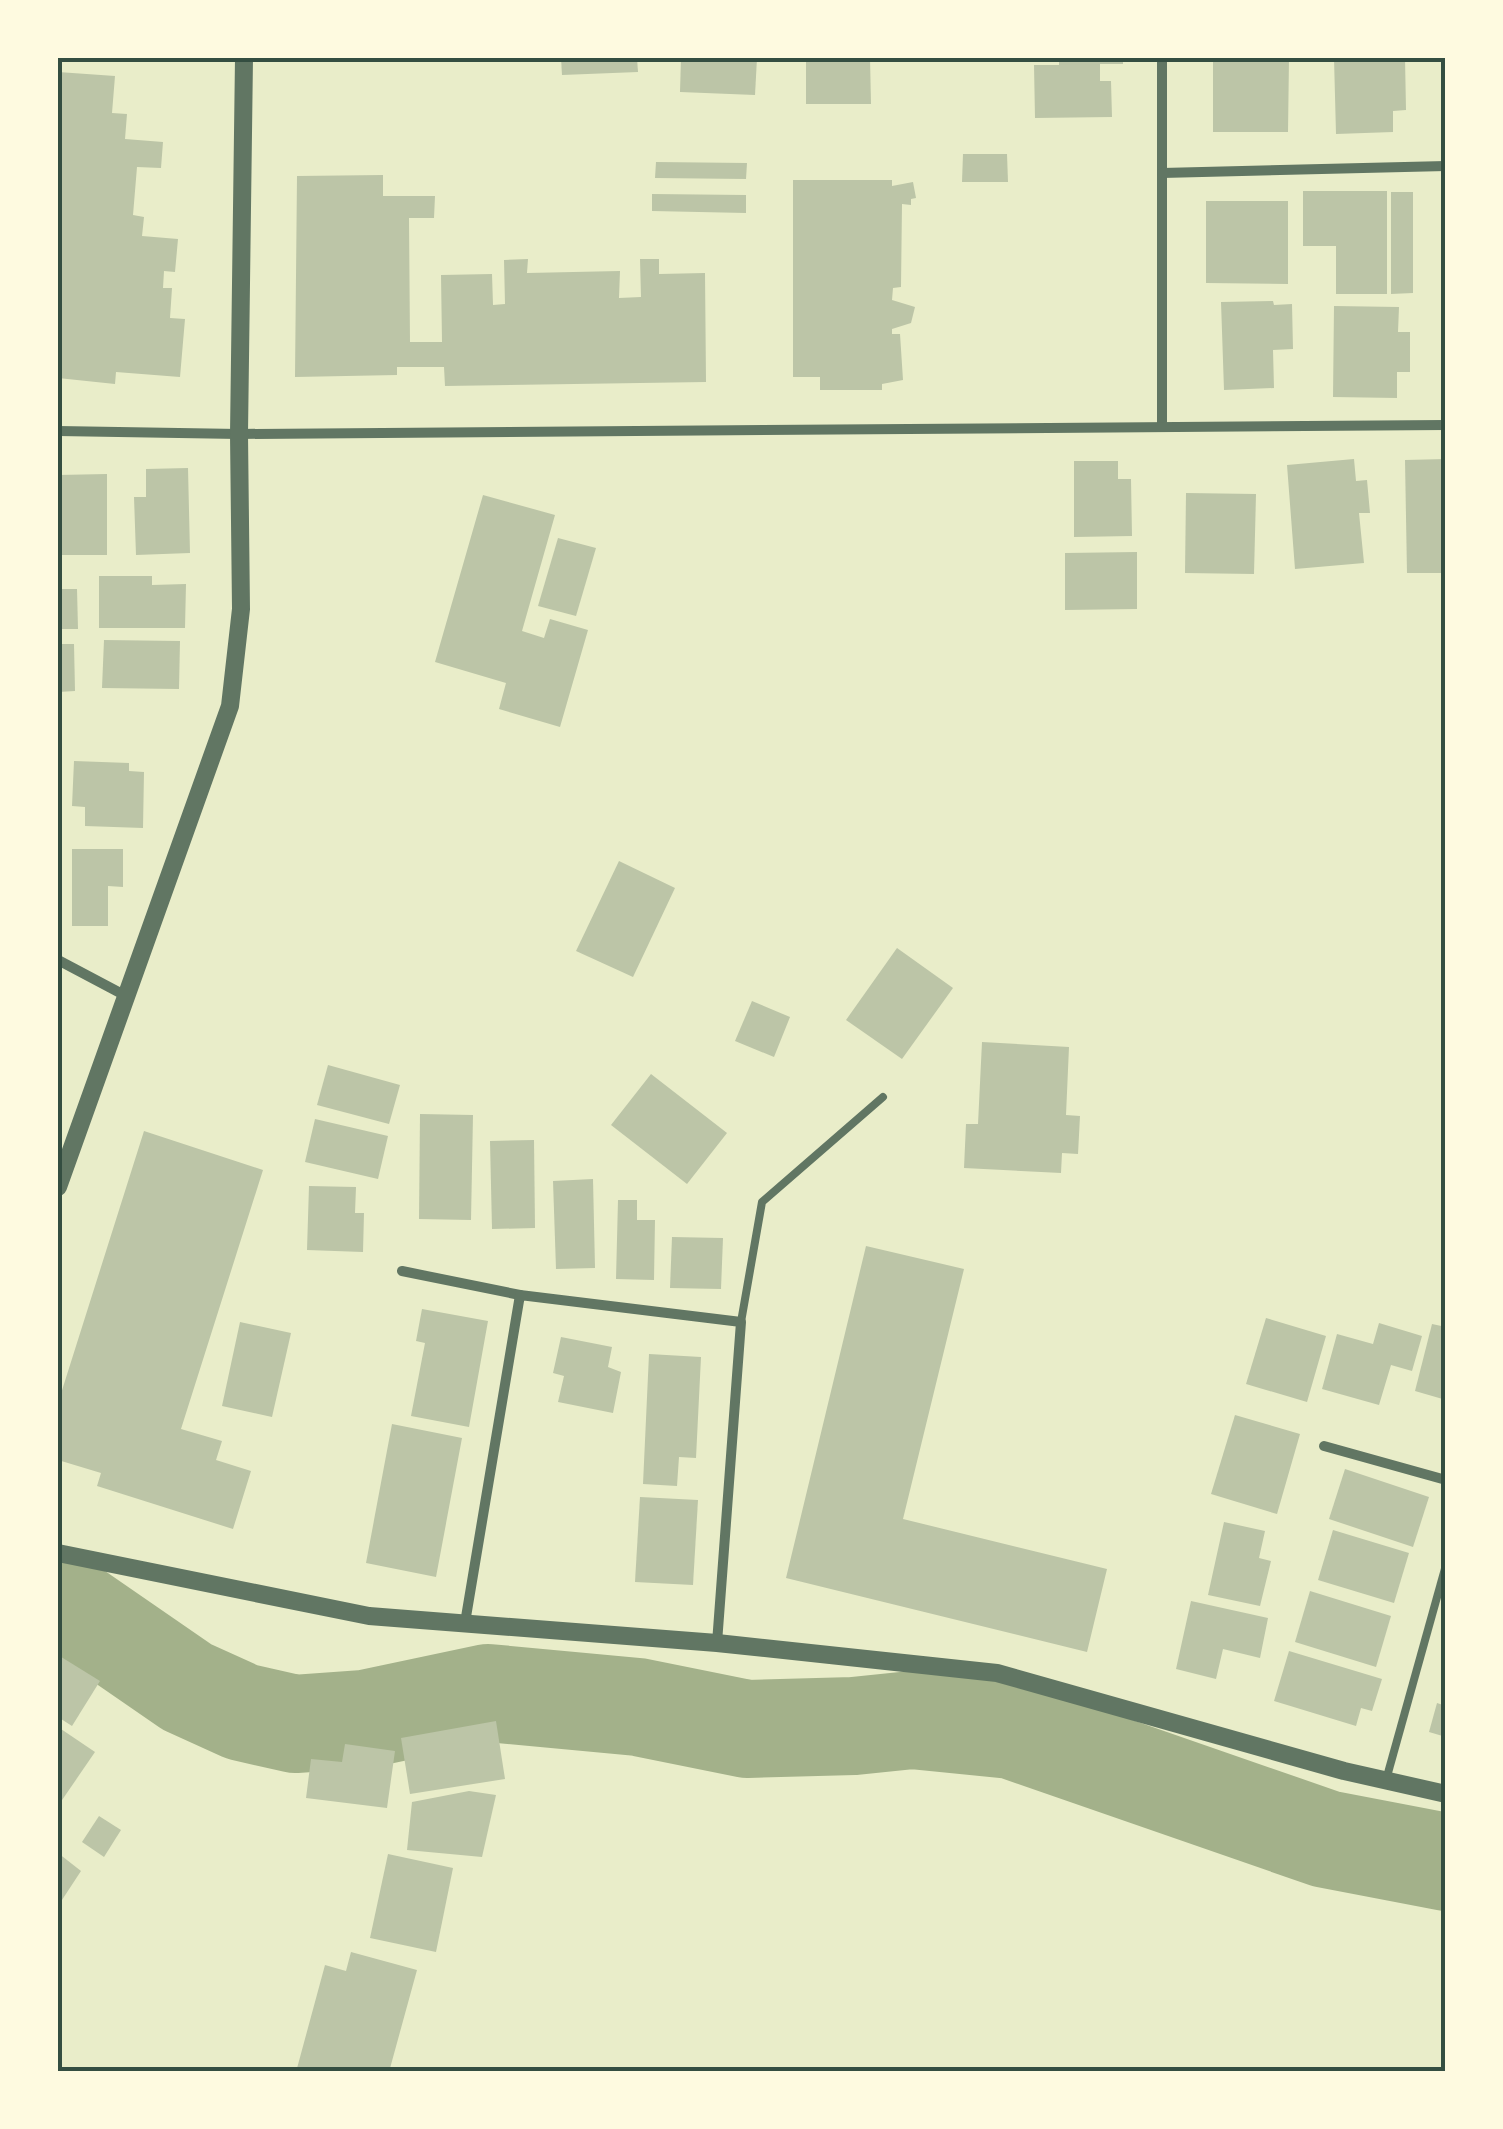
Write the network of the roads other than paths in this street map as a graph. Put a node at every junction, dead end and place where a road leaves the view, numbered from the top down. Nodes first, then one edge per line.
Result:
1 (244, 58) edge
2 (1162, 58) edge
3 (1446, 166) edge
4 (1162, 173) junction
5 (1446, 424) edge
6 (1162, 426) junction
7 (58, 431) edge
8 (239, 434) junction
9 (58, 960) edge
10 (126, 996) junction
11 (883, 1097) dead end
12 (58, 1187) edge
13 (402, 1270) dead end
14 (520, 1295) junction
15 (741, 1322) junction
16 (1324, 1446) dead end
17 (1446, 1480) edge
18 (58, 1553) edge
19 (1446, 1565) edge
20 (464, 1624) junction
21 (716, 1643) junction
22 (1386, 1780) junction
23 (1446, 1794) edge

1 - 8 street
2 - 4 street
3 - 4 street
4 - 6 street
5 - 6 street
6 - 8 street
7 - 8 street
8 - 10 street
9 - 10 street
10 - 12 street
11 - 15 lane
13 - 14 street
14 - 15 street
14 - 20 street
15 - 21 street
16 - 17 street
18 - 20 street
19 - 22 lane
20 - 21 street
21 - 22 street
22 - 23 street

